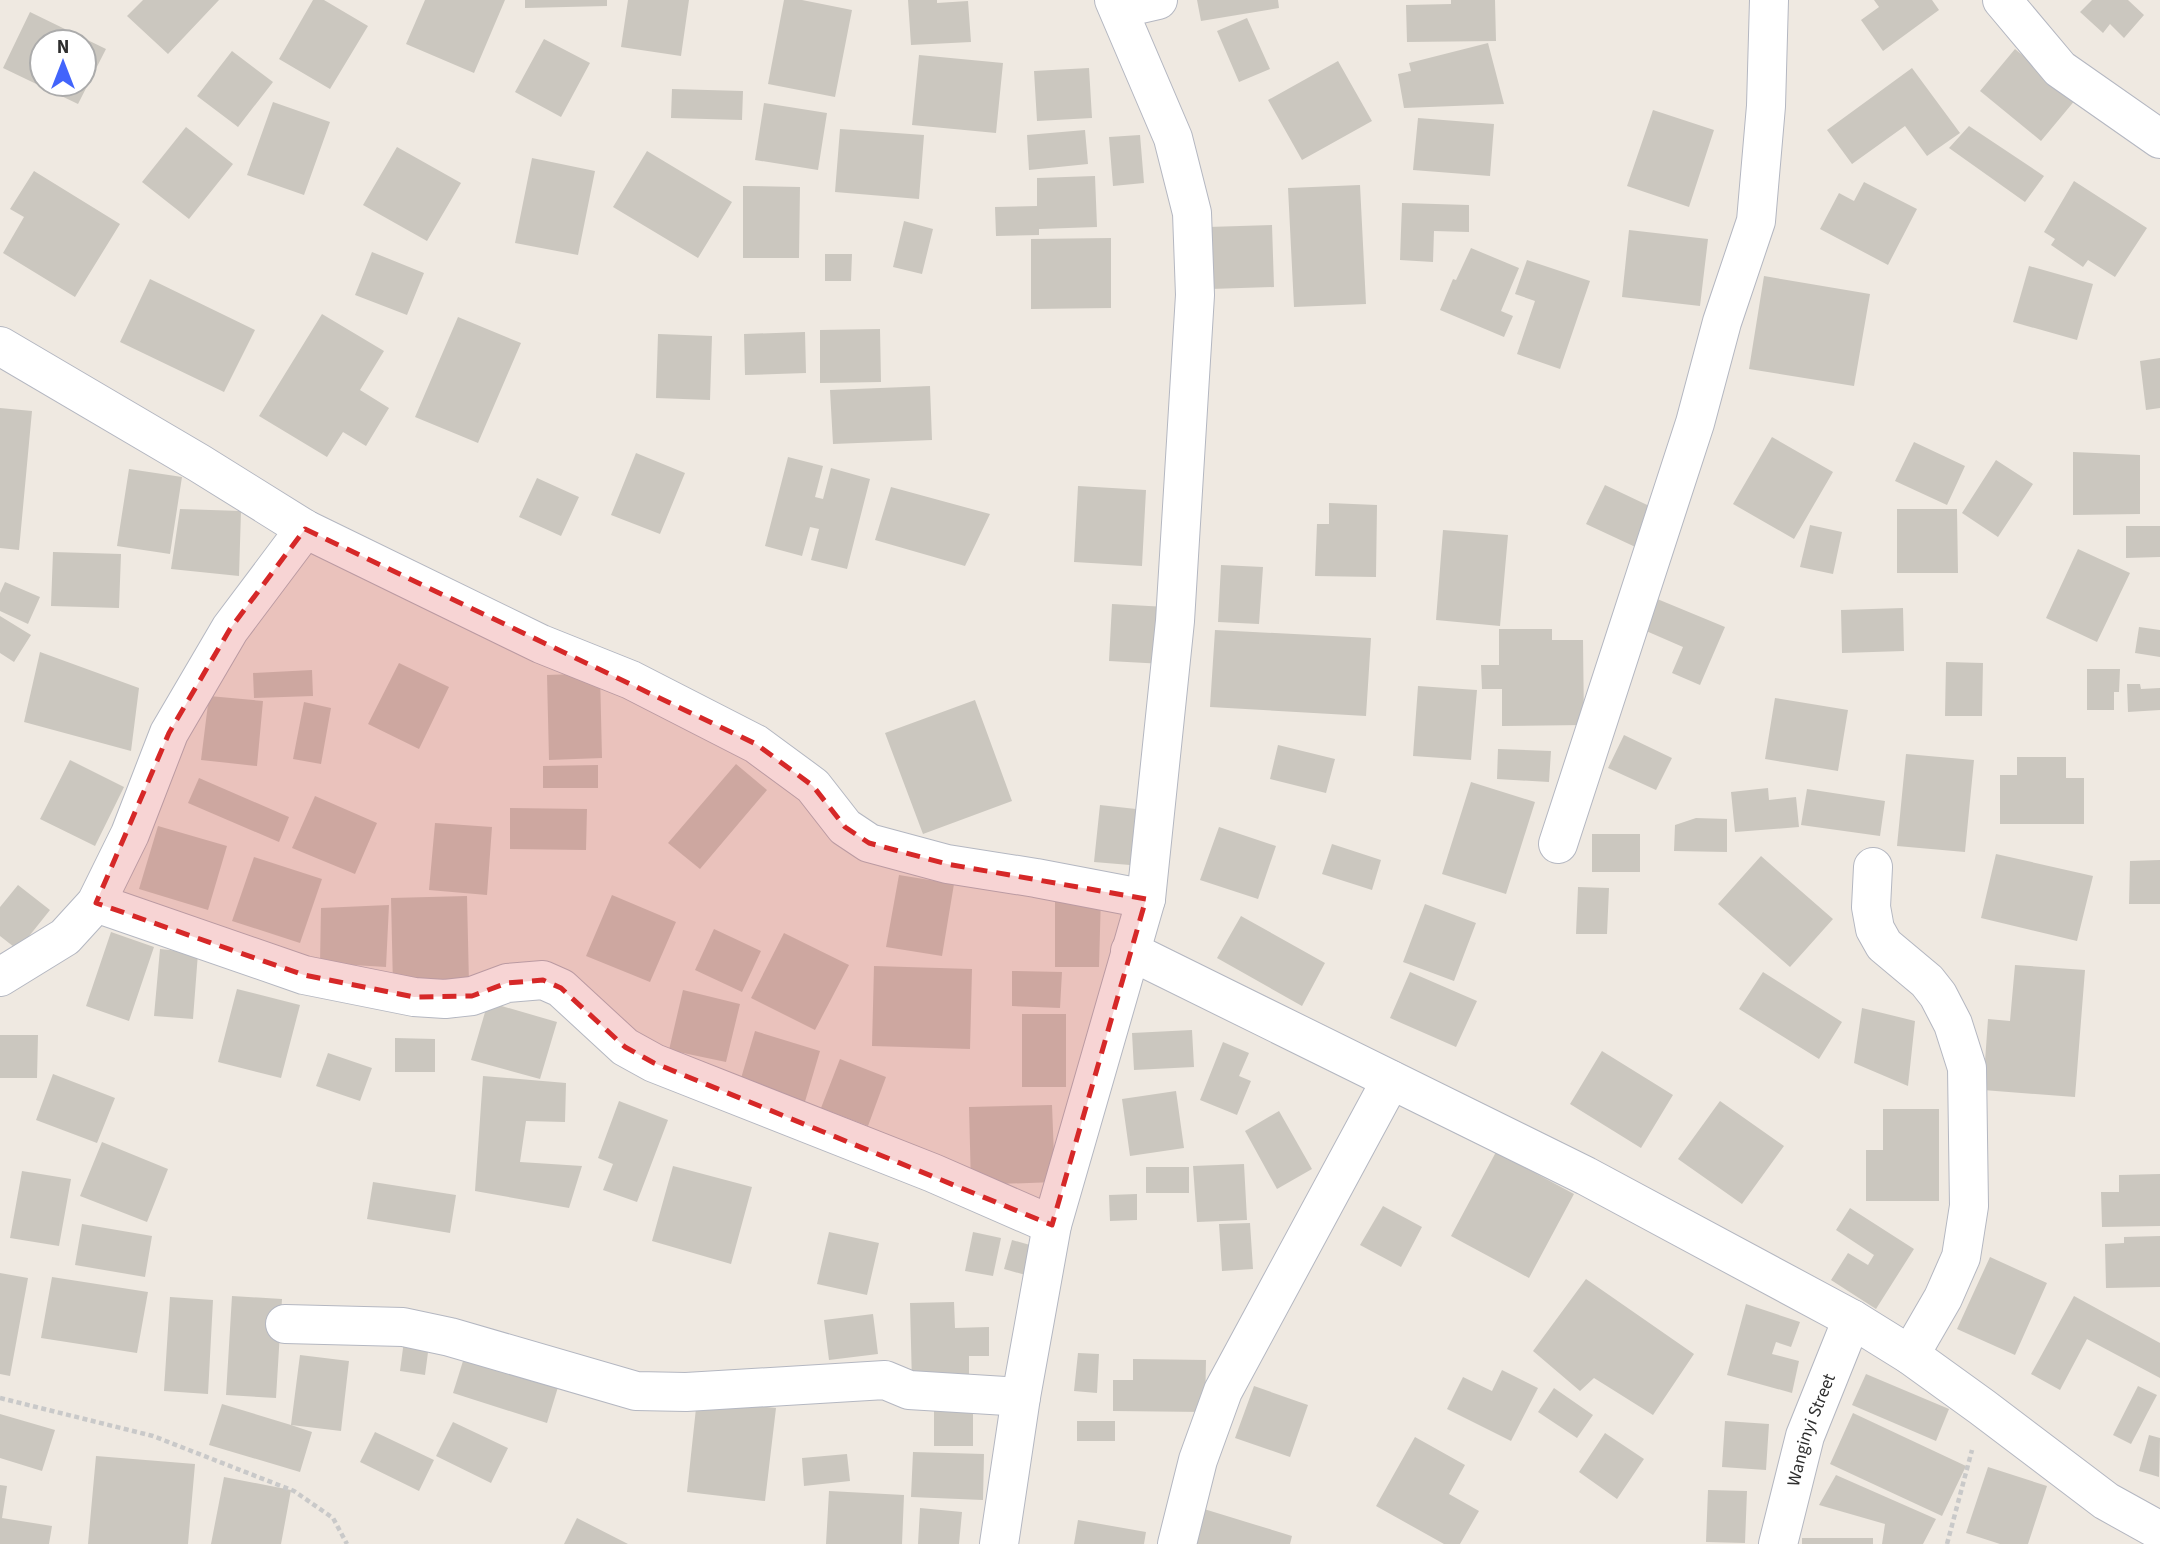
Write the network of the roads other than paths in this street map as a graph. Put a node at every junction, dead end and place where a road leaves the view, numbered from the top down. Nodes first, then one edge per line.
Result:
1 (1158, 0) edge
2 (1769, 0) edge
3 (2002, 0) edge
4 (1116, 5) edge
5 (2160, 139) edge
6 (0, 346) edge
7 (305, 529) junction
8 (1558, 844) dead end
9 (1873, 867) dead end
10 (1146, 899) junction
11 (96, 903) junction
12 (1130, 951) junction
13 (0, 977) edge
14 (1391, 1080) junction
15 (1052, 1225) junction
16 (1852, 1320) junction
17 (285, 1324) dead end
18 (1910, 1355) junction
19 (1021, 1397) junction
20 (2160, 1531) edge
21 (999, 1544) edge
22 (1177, 1544) edge
23 (1778, 1544) edge

1 - 4 street
2 - 8 street
3 - 5 street
4 - 10 street
6 - 7 street
7 - 10 street
7 - 11 street
9 - 18 street
10 - 12 street
11 - 13 street
11 - 15 street
12 - 14 street
12 - 15 street
14 - 16 street
14 - 22 street
15 - 19 street
16 - 18 street
16 - 23 street, Wanginyi Street
17 - 19 street
18 - 20 street
19 - 21 street

